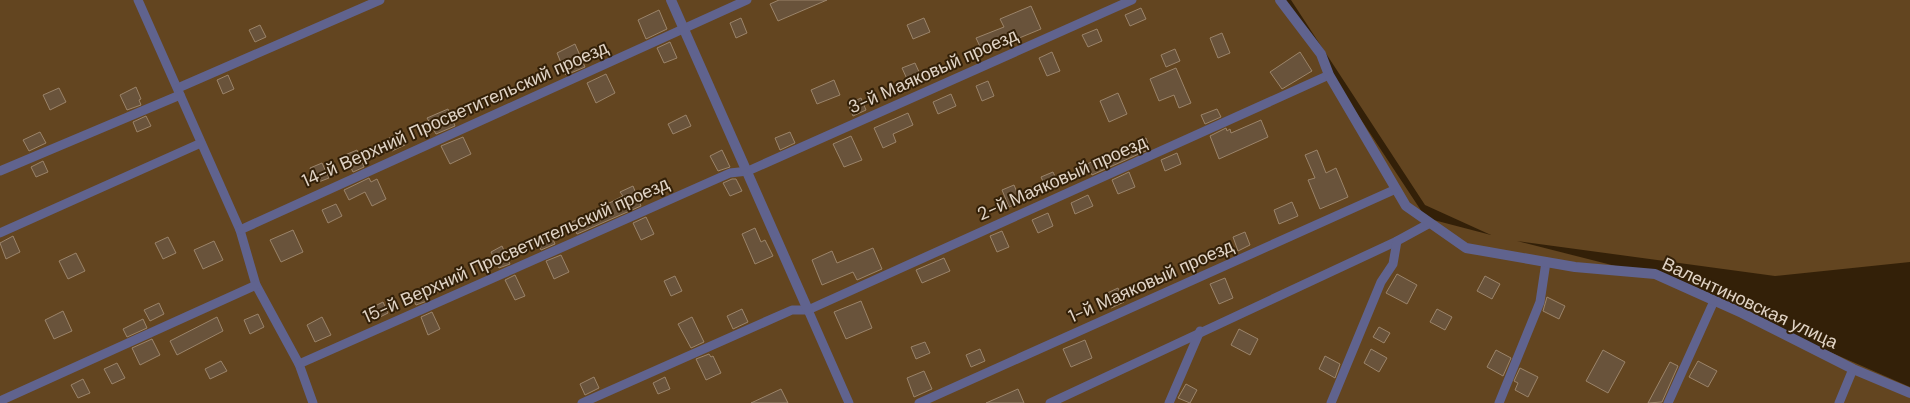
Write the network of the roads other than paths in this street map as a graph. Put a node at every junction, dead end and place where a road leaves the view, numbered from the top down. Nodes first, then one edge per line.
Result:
1 (138, 0) edge
2 (380, 0) edge
3 (671, 0) edge
4 (747, 0) edge
5 (1132, 0) edge
6 (1280, 0) edge
7 (684, 28) junction
8 (1329, 75) junction
9 (179, 92) junction
10 (201, 143) junction
11 (0, 171) edge
12 (748, 171) junction
13 (1396, 189) junction
14 (1430, 223) junction
15 (240, 230) junction
16 (0, 233) edge
17 (1397, 240) junction
18 (1546, 262) junction
19 (256, 285) junction
20 (1714, 300) junction
21 (808, 310) junction
22 (1200, 331) junction
23 (299, 364) junction
24 (1853, 369) junction
25 (1910, 393) edge
26 (0, 401) edge
27 (313, 403) edge
28 (582, 403) edge
29 (848, 403) edge
30 (919, 403) edge
31 (1050, 403) edge
32 (1169, 403) edge
33 (1331, 403) edge
34 (1500, 403) edge
35 (1668, 403) edge
36 (1838, 403) edge

1 - 9 lane
2 - 9 lane
3 - 7 street
4 - 7 lane, 14-й Верхний Просветительский проезд
5 - 12 lane, 3-й Маяковый проезд
6 - 8 street, Валентиновская улица
7 - 12 street
7 - 15 lane, 14-й Верхний Просветительский проезд
8 - 13 street, Валентиновская улица
8 - 21 lane, 2-й Маяковый проезд
9 - 10 lane
9 - 11 lane
10 - 15 lane
10 - 16 lane
12 - 21 street
12 - 23 lane, 15-й Верхний Просветительский проезд
13 - 14 street, Валентиновская улица
13 - 30 lane, 1-й Маяковый проезд
14 - 17 lane
14 - 18 street, Валентиновская улица
15 - 19 lane
17 - 22 lane
17 - 33 lane
18 - 20 street, Валентиновская улица
18 - 34 lane
19 - 23 lane
19 - 26 lane
20 - 24 street, Валентиновская улица
20 - 35 lane
21 - 28 lane, 2-й Маяковый проезд
21 - 29 lane
22 - 31 lane
22 - 32 lane
23 - 27 lane
24 - 25 street, Валентиновская улица
24 - 36 lane

